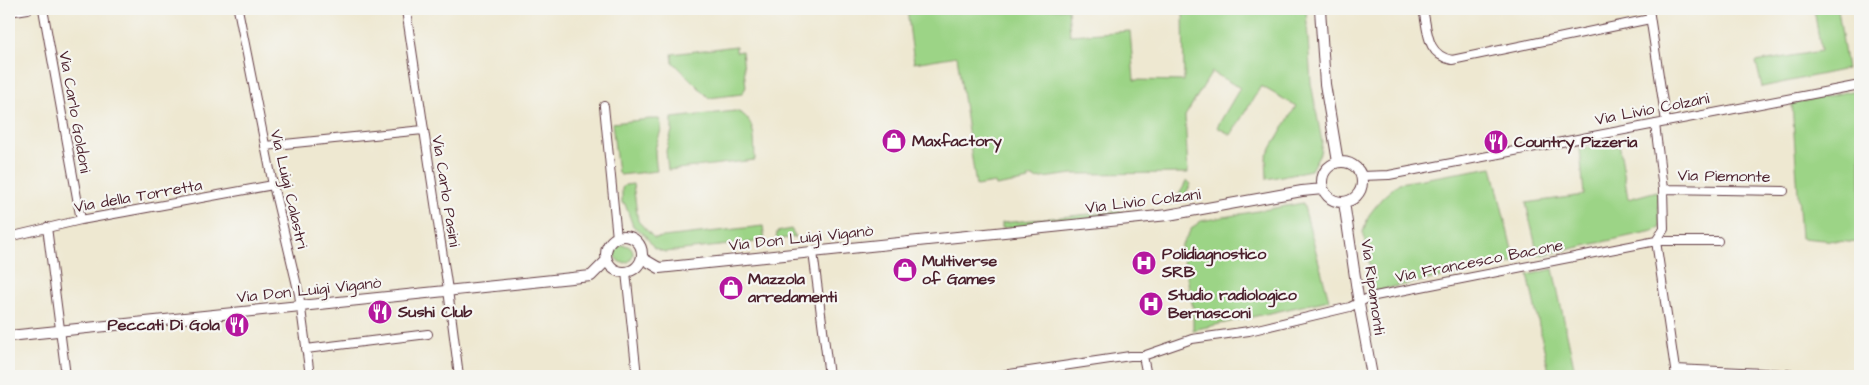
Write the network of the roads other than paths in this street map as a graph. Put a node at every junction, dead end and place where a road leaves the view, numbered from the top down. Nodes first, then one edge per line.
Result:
1 (28, 9) edge
2 (43, 9) edge
3 (238, 9) edge
4 (1320, 9) edge
5 (1423, 9) edge
6 (1649, 9) edge
7 (406, 10) dead end
8 (14, 11) edge
9 (1650, 19) junction
10 (1860, 85) edge
11 (604, 106) dead end
12 (1666, 122) junction
13 (1655, 124) junction
14 (423, 130) junction
15 (265, 146) junction
16 (1338, 162) junction
17 (1360, 176) junction
18 (273, 186) junction
19 (1323, 189) junction
20 (1663, 189) junction
21 (1784, 191) dead end
22 (1344, 202) junction
23 (81, 220) junction
24 (47, 227) junction
25 (966, 236) joint
26 (9, 237) edge
27 (618, 238) junction
28 (1656, 241) junction
29 (1718, 241) dead end
30 (813, 252) junction
31 (642, 258) junction
32 (607, 260) junction
33 (626, 272) junction
34 (448, 290) junction
35 (1359, 304) junction
36 (301, 306) junction
37 (60, 330) junction
38 (428, 334) dead end
39 (9, 336) edge
40 (306, 349) junction
41 (1143, 356) junction
42 (1046, 372) edge
43 (1675, 372) edge
44 (66, 376) edge
45 (310, 376) edge
46 (459, 376) edge
47 (637, 376) edge
48 (830, 376) edge
49 (996, 376) edge
50 (1147, 376) edge
51 (1372, 376) edge
52 (1828, 376) edge

1 - 8 street
2 - 23 street, Via Carlo Goldoni
3 - 15 street, Via Luigi Calastri
4 - 16 street
5 - 9 street
6 - 9 street
7 - 14 street, Via Carlo Pasini
9 - 12 street
10 - 12 street, Via Livio Colzani
11 - 27 street
12 - 13 street, Via Livio Colzani
13 - 17 street, Via Livio Colzani
13 - 20 street
14 - 15 street
14 - 34 street, Via Carlo Pasini
15 - 18 street, Via Luigi Calastri
16 - 17 street
16 - 19 street
17 - 22 street
18 - 23 street, Via della Torretta
18 - 36 street, Via Luigi Calastri
19 - 22 street
19 - 25 street, Via Livio Colzani
20 - 21 street, Via Piemonte
20 - 28 street
22 - 35 street, Via Ripamonti
23 - 24 street, Via della Torretta
24 - 26 street, Via della Torretta
24 - 37 street
25 - 30 street, Via Don Luigi Viganò
27 - 31 street
27 - 32 street, Via Don Luigi Viganò
28 - 29 street, Via Francesco Bacone
28 - 35 street, Via Francesco Bacone
28 - 43 street
30 - 31 street, Via Don Luigi Viganò
30 - 48 street
31 - 33 street
32 - 33 street
32 - 34 street, Via Don Luigi Viganò
33 - 47 street
34 - 36 street, Via Don Luigi Viganò
34 - 46 street, Via Carlo Pasini
35 - 41 street, Via Francesco Bacone
35 - 51 street, Via Ripamonti
36 - 37 street, Via Don Luigi Viganò
36 - 40 street, Via Luigi Calastri
37 - 39 street, Via Don Luigi Viganò
37 - 44 street
38 - 40 street
40 - 45 street, Via Luigi Calastri
41 - 42 street, Via Francesco Bacone
41 - 50 street
42 - 49 street, Via Francesco Bacone
43 - 52 street

